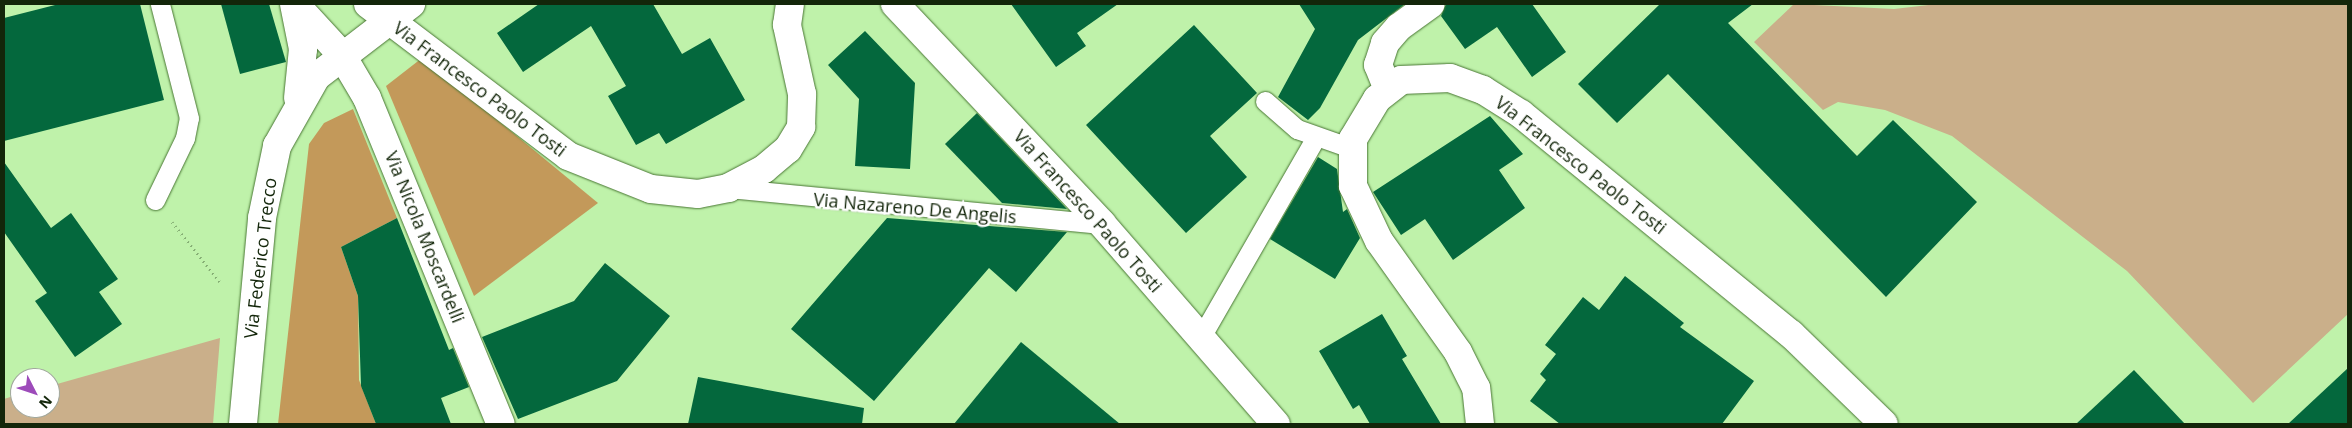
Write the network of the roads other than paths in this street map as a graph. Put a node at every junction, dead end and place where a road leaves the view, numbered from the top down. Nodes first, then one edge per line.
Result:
1 (160, 4) edge
2 (295, 4) edge
3 (790, 4) edge
4 (894, 4) edge
5 (1431, 4) edge
6 (389, 9) edge
7 (341, 54) junction
8 (1387, 87) junction
9 (1265, 101) dead end
10 (296, 106) junction
11 (1316, 137) junction
12 (1351, 148) junction
13 (728, 188) junction
14 (155, 200) road end
15 (1102, 224) junction
16 (1201, 337) junction
17 (243, 424) edge
18 (501, 424) edge
19 (1276, 424) edge
20 (1480, 424) edge
21 (1884, 424) edge

1 - 14 lane
2 - 7 street
2 - 10 street
3 - 13 street, Via Francesco Paolo Tosti
4 - 15 street, Via Francesco Paolo Tosti
5 - 8 street
6 - 7 street, Via Federico Trecco
6 - 13 street, Via Francesco Paolo Tosti
7 - 10 street, Via Federico Trecco
7 - 18 street, Via Nicola Moscardelli
8 - 12 street
8 - 21 street, Via Francesco Paolo Tosti
9 - 11 lane
10 - 17 street, Via Federico Trecco
11 - 12 lane
11 - 16 lane
12 - 20 street
13 - 15 lane, Via Nazareno De Angelis
15 - 16 street, Via Francesco Paolo Tosti
16 - 19 street, Via Francesco Paolo Tosti

